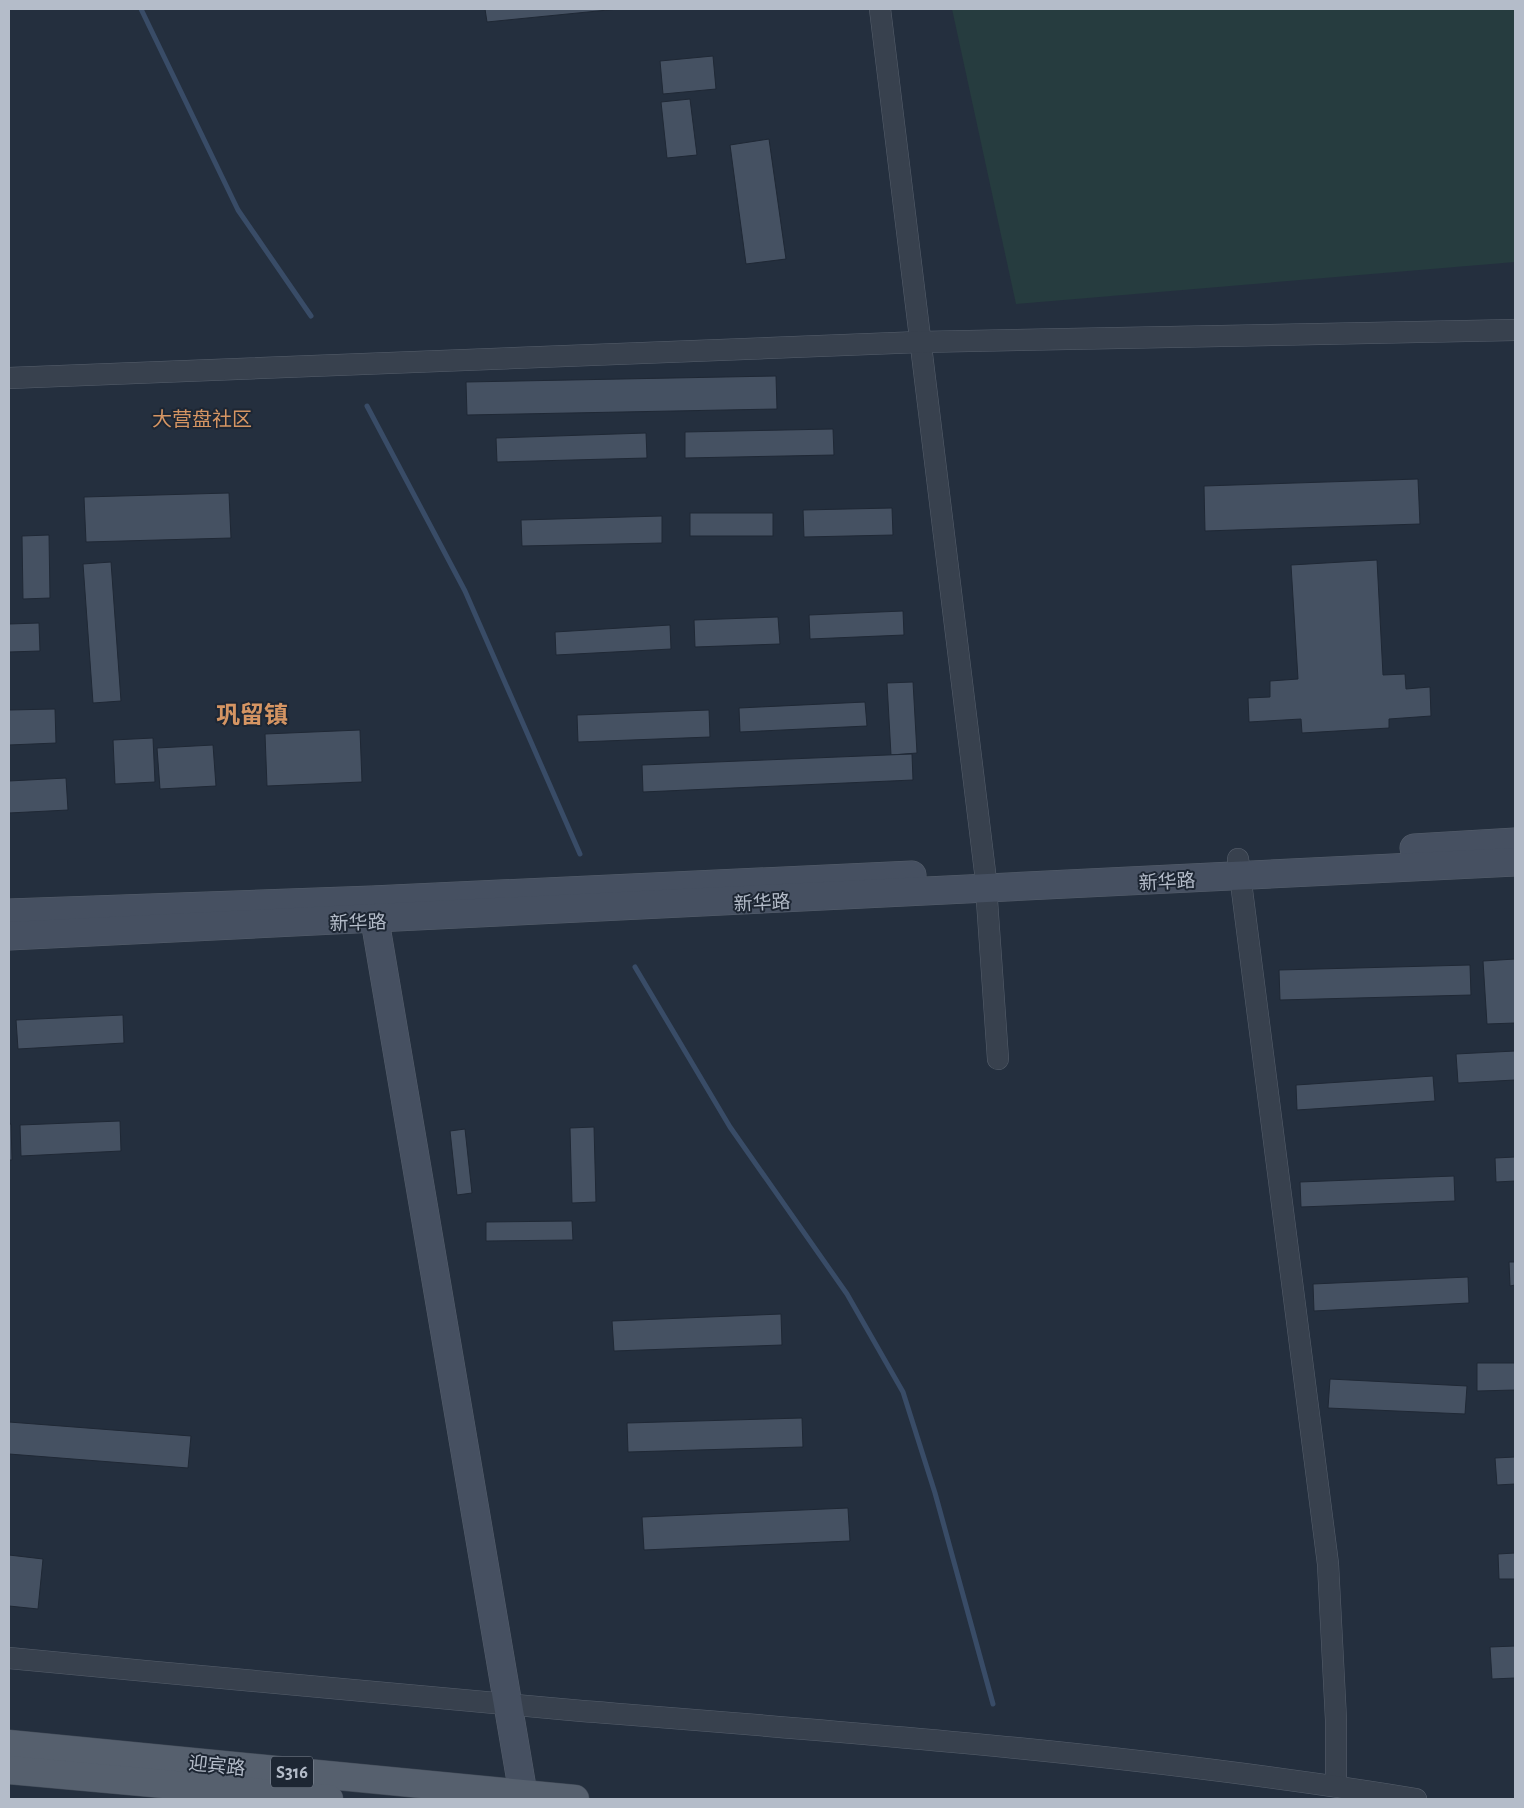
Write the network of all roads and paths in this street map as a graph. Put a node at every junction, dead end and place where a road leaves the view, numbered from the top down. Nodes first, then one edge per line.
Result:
1 (880, 9) edge
2 (1515, 330) edge
3 (920, 342) junction
4 (9, 378) edge
5 (1515, 842) edge
6 (1515, 862) edge
7 (1239, 868) junction
8 (985, 881) junction
9 (373, 911) junction
10 (9, 913) edge
11 (9, 936) edge
12 (998, 1059) dead end
13 (9, 1658) edge
14 (508, 1705) junction
15 (9, 1744) edge
16 (9, 1770) edge
17 (1336, 1786) junction
18 (523, 1797) edge
19 (329, 1799) edge
20 (575, 1799) edge
21 (1416, 1799) edge

1 - 3 street
2 - 3 street
3 - 4 street
3 - 8 street
5 - 7 main road, 新华路
6 - 7 main road, 新华路
7 - 8 main road, 新华路
7 - 17 street
8 - 9 main road, 新华路
8 - 12 street
9 - 10 main road, 新华路
9 - 11 main road, 新华路
9 - 14 main road
13 - 14 street
14 - 17 street
14 - 18 main road
15 - 18 main road, 迎宾路 / S316
16 - 19 main road, 迎宾路 / S316
17 - 21 street
18 - 20 main road, 迎宾路 / S316

